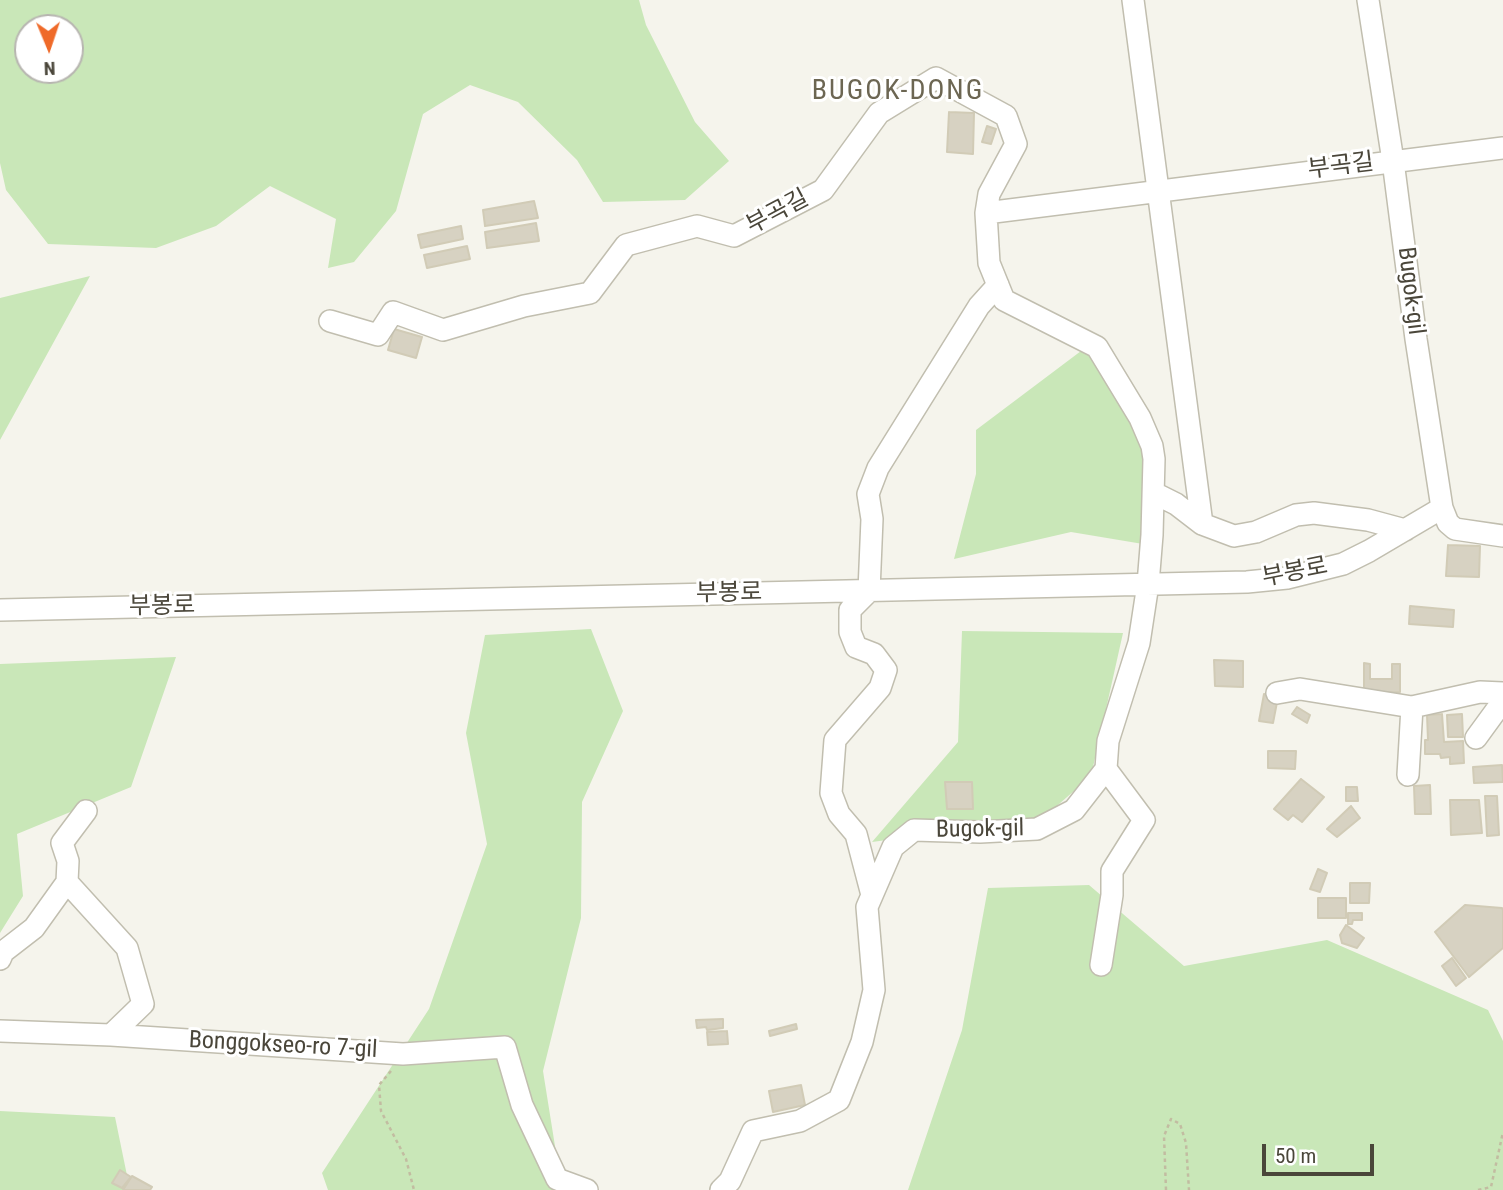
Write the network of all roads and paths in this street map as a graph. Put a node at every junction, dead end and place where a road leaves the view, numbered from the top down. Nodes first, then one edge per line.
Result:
1 (1133, 0) edge
2 (1368, 0) edge
3 (1503, 148) edge
4 (1394, 161) junction
5 (1159, 190) junction
6 (986, 213) junction
7 (998, 285) junction
8 (330, 321) dead end
9 (1154, 493) junction
10 (1441, 508) junction
11 (1202, 524) junction
12 (1405, 530) junction
13 (1503, 536) edge
14 (1148, 584) junction
15 (869, 591) junction
16 (0, 610) edge
17 (1277, 693) dead end
18 (1503, 694) edge
19 (1503, 701) edge
20 (1412, 707) junction
21 (1476, 738) dead end
22 (1106, 769) junction
23 (1408, 775) dead end
24 (86, 811) dead end
25 (67, 882) junction
26 (872, 895) junction
27 (0, 958) edge
28 (1101, 965) dead end
29 (0, 1031) edge
30 (111, 1035) junction
31 (402, 1054) junction
32 (1503, 1132) edge
33 (414, 1190) edge
34 (587, 1190) edge
35 (721, 1190) edge
36 (1166, 1190) edge
37 (1189, 1190) edge
38 (1478, 1190) edge

1 - 5 street
2 - 4 street, Bugok-gil
3 - 4 street, 부곡길
4 - 5 street, 부곡길
4 - 10 street, Bugok-gil
5 - 6 street, 부곡길
5 - 11 street
6 - 7 street
6 - 8 street, 부곡길
7 - 9 street
7 - 15 street
9 - 11 street
9 - 14 street
10 - 12 street, 부봉로
10 - 13 street
11 - 12 street
12 - 14 street, 부봉로
14 - 15 street, 부봉로
14 - 22 street
15 - 16 street, 부봉로
15 - 26 street
17 - 20 street
18 - 20 street
19 - 21 street
20 - 23 street
22 - 26 street, Bugok-gil
22 - 28 street
24 - 25 street
25 - 27 street
25 - 30 street
26 - 35 street, Bugok-gil
29 - 30 street, Bonggokseo-ro 7-gil
30 - 31 street, Bonggokseo-ro 7-gil
31 - 33 path
31 - 34 street, Bonggokseo-ro 7-gil
32 - 38 path
36 - 37 path

